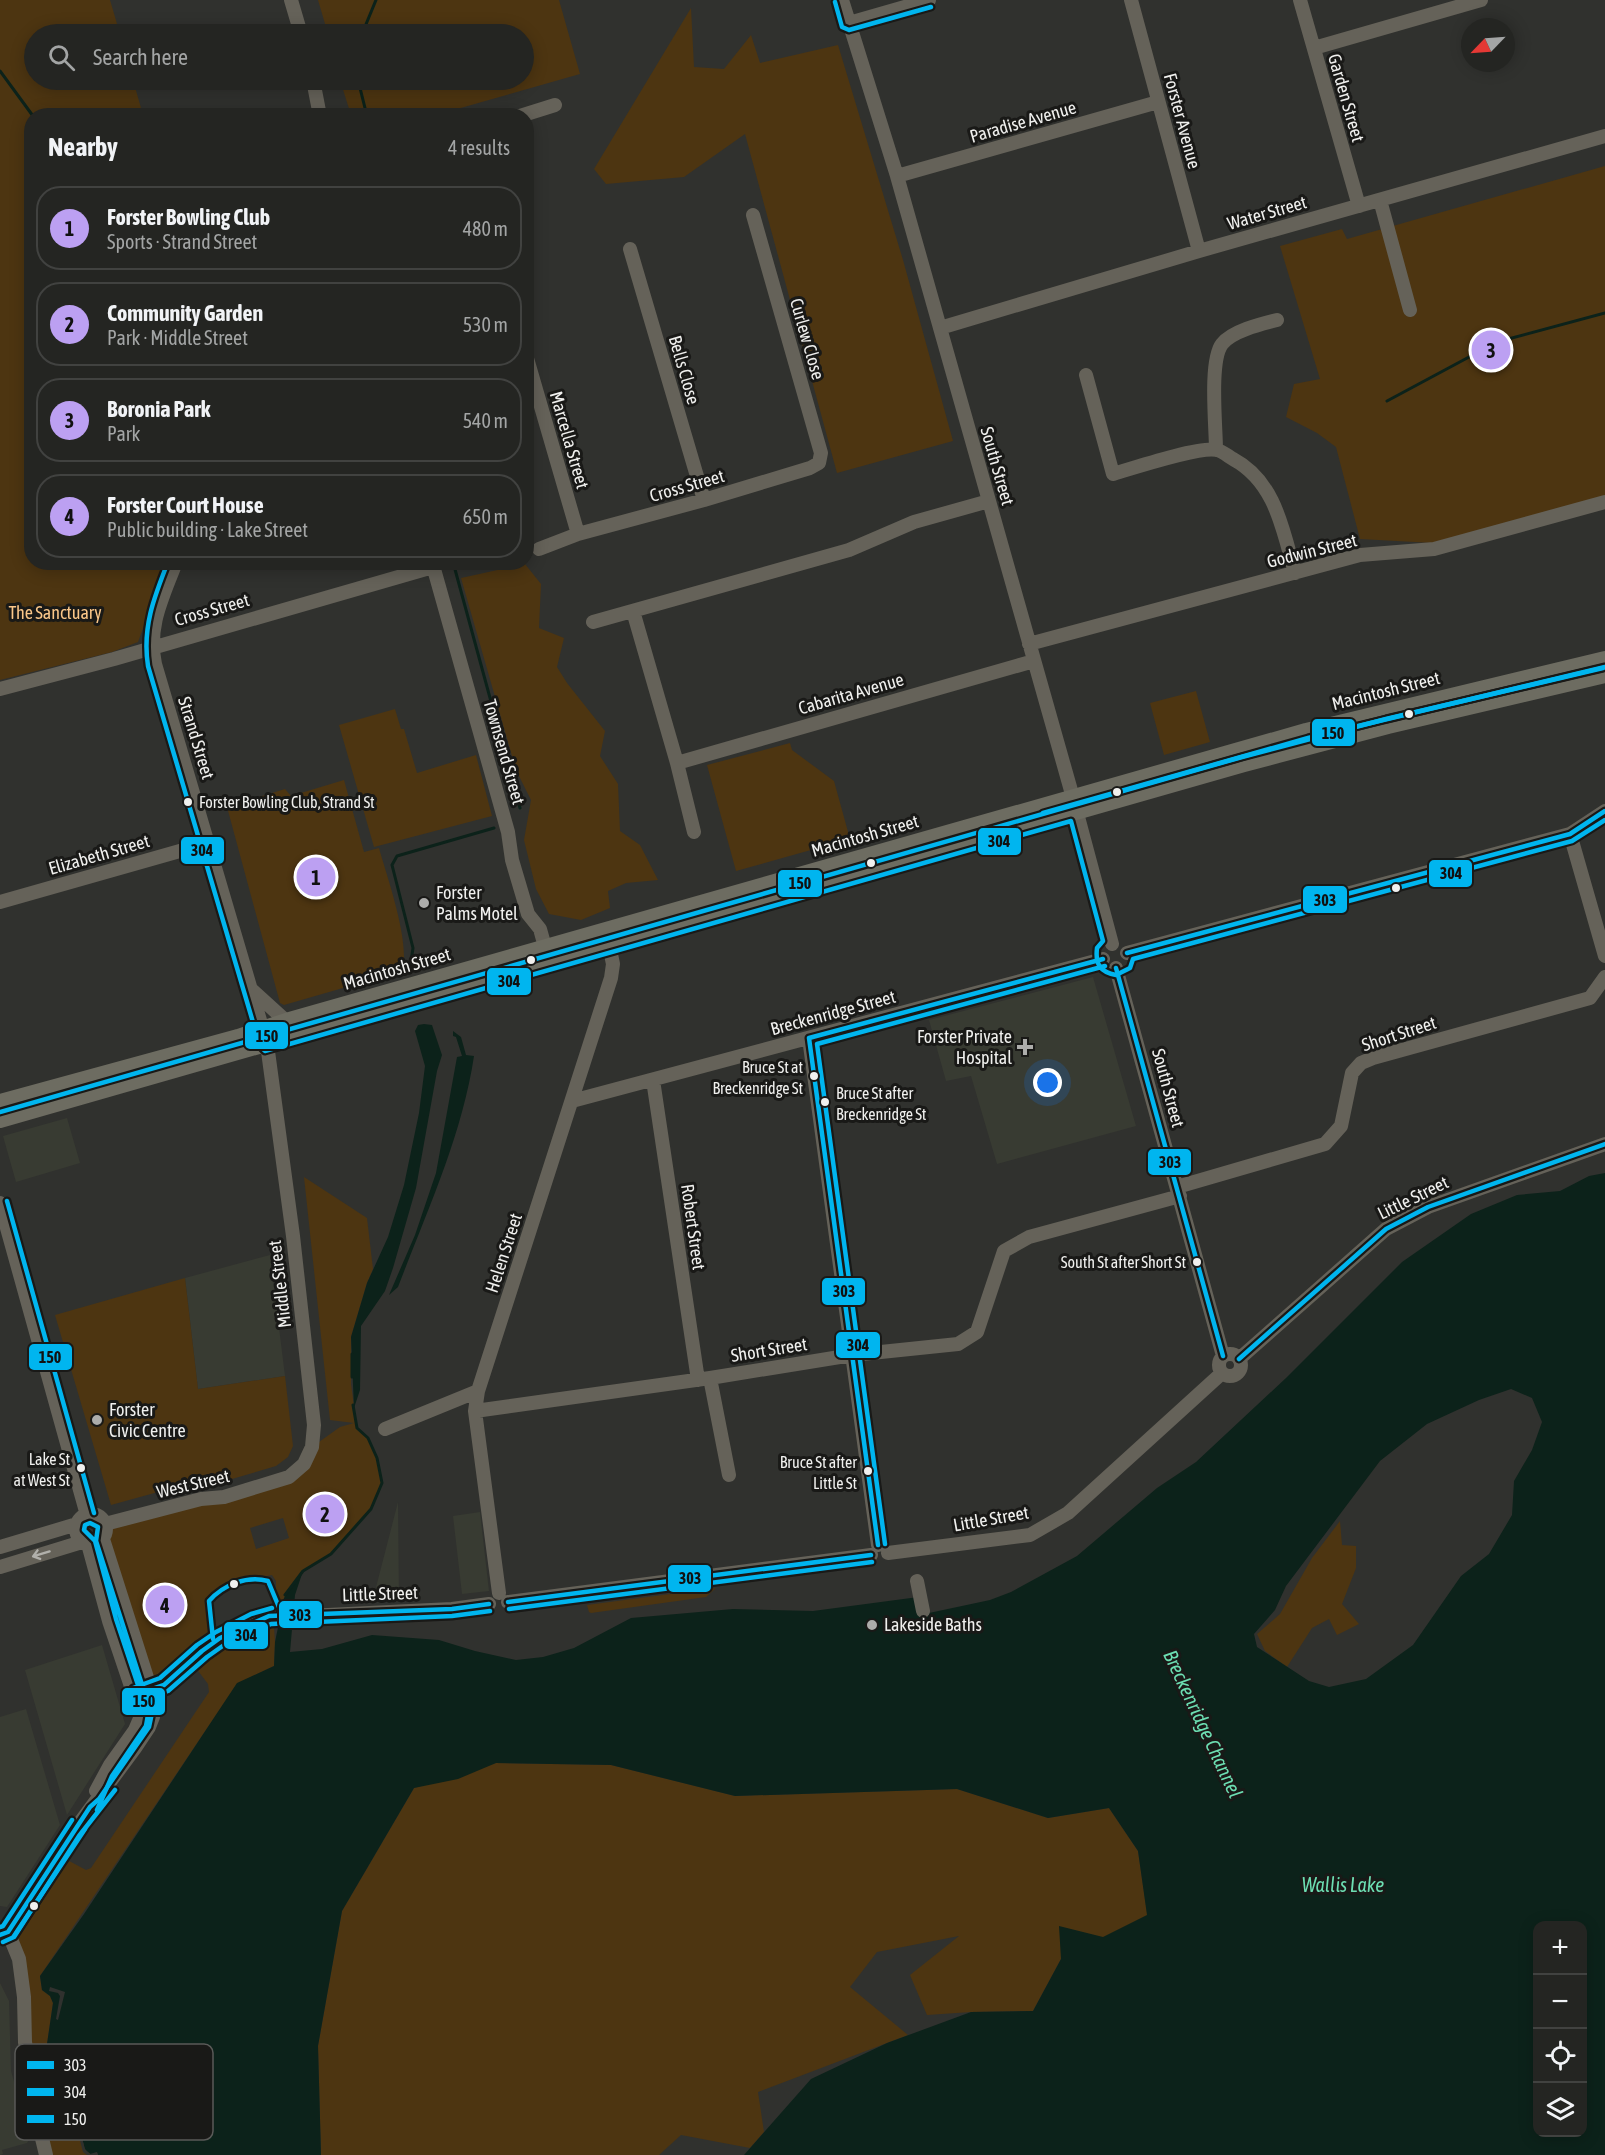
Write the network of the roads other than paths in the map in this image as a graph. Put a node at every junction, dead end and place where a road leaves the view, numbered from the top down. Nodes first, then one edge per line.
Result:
1 (291, 0) edge
2 (842, 0) edge
3 (929, 0) edge
4 (1131, 0) edge
5 (1300, 0) edge
6 (1481, 0) edge
7 (849, 23) junction
8 (298, 24) edge
9 (1314, 48) junction
10 (315, 90) edge
11 (1158, 102) junction
12 (555, 105) dead end
13 (318, 108) edge
14 (534, 112) edge
15 (1605, 136) edge
16 (897, 176) junction
17 (1380, 200) junction
18 (1359, 206) junction
19 (753, 215) dead end
20 (630, 249) dead end
21 (1199, 251) junction
22 (1410, 310) dead end
23 (1276, 320) dead end
24 (940, 328) junction
25 (1086, 375) dead end
26 (534, 383) edge
27 (1216, 450) junction
28 (810, 468) joint
29 (704, 500) junction
30 (988, 501) junction
31 (1605, 502) edge
32 (578, 534) junction
33 (539, 549) dead end
34 (173, 570) edge
35 (416, 570) edge
36 (434, 570) edge
37 (1295, 573) junction
38 (633, 611) junction
39 (592, 622) dead end
40 (1029, 644) junction
41 (152, 646) junction
42 (1605, 659) edge
43 (1034, 660) junction
44 (1605, 675) edge
45 (0, 689) edge
46 (678, 763) junction
47 (1074, 804) junction
48 (1605, 811) edge
49 (694, 832) dead end
50 (1570, 834) junction
51 (208, 843) junction
52 (0, 902) edge
53 (607, 938) junction
54 (1112, 944) junction
55 (546, 947) junction
56 (1127, 953) junction
57 (1605, 956) edge
58 (1103, 959) junction
59 (1116, 968) junction
60 (1605, 977) edge
61 (252, 989) junction
62 (286, 1021) junction
63 (263, 1028) junction
64 (809, 1038) junction
65 (260, 1047) junction
66 (653, 1080) junction
67 (572, 1101) junction
68 (0, 1102) edge
69 (0, 1120) edge
70 (1605, 1144) edge
71 (1179, 1192) junction
72 (0, 1203) edge
73 (852, 1356) junction
74 (1223, 1356) junction
75 (1239, 1359) junction
76 (1222, 1373) junction
77 (704, 1379) junction
78 (478, 1391) junction
79 (475, 1411) junction
80 (386, 1429) dead end
81 (729, 1475) dead end
82 (289, 1477) joint
83 (82, 1520) junction
84 (105, 1524) junction
85 (103, 1539) junction
86 (85, 1543) junction
87 (0, 1547) edge
88 (879, 1551) junction
89 (0, 1567) edge
90 (917, 1581) dead end
91 (503, 1597) junction
92 (922, 1611) dead end
93 (151, 1690) junction
94 (135, 1695) junction
95 (90, 1807) junction
96 (4, 1933) edge
97 (25, 2044) edge
98 (42, 2140) edge
99 (46, 2155) edge

1 - 8 street
2 - 7 street, South Street
3 - 7 street
4 - 11 street, Forster Avenue
5 - 9 street, Garden Street
6 - 9 street
7 - 16 street, South Street
9 - 18 street, Garden Street
10 - 13 street
11 - 16 street, Paradise Avenue
11 - 21 street, Forster Avenue
12 - 14 street
15 - 17 street, Water Street
16 - 24 street, South Street
17 - 18 street, Water Street
17 - 22 street
18 - 21 street, Water Street
19 - 28 street, Curlew Close
20 - 29 street, Bells Close
21 - 24 street, Water Street
23 - 27 street
24 - 30 street, South Street
25 - 27 street
26 - 32 street, Marcella Street
27 - 37 street
28 - 29 street, Cross Street
29 - 32 street, Cross Street
30 - 38 street
30 - 40 street, South Street
31 - 37 street, Godwin Street
32 - 33 street, Cross Street
34 - 41 street, Strand Street
35 - 41 street, Cross Street
36 - 55 street, Townsend Street
37 - 40 street, Godwin Street
38 - 39 street
38 - 46 street
40 - 43 street, South Street
41 - 45 street, Cross Street
41 - 51 street, Strand Street
42 - 47 main road, Macintosh Street
43 - 46 street, Cabarita Avenue
43 - 47 street, South Street
44 - 47 main road, Macintosh Street
46 - 49 street
47 - 53 main road, Macintosh Street
47 - 54 street, South Street
48 - 50 street
50 - 56 street
50 - 57 street
51 - 52 street, Elizabeth Street
51 - 61 street, Strand Street
53 - 55 main road, Macintosh Street
53 - 65 main road, Macintosh Street
53 - 67 street, Helen Street
54 - 56 street
54 - 58 street
55 - 62 main road, Macintosh Street
56 - 59 street
58 - 59 street
58 - 64 street, Breckenridge Street
59 - 71 street, South Street
60 - 71 street, Short Street
61 - 62 street
61 - 63 street, Strand Street
62 - 63 main road, Macintosh Street
63 - 65 street, Middle Street
63 - 68 main road, Macintosh Street
64 - 66 street, Breckenridge Street
64 - 73 street
65 - 69 main road, Macintosh Street
65 - 82 street, Middle Street
66 - 67 street, Breckenridge Street
66 - 77 street, Robert Street
67 - 78 street, Helen Street
70 - 75 street, Little Street
71 - 73 street, Short Street
71 - 74 street, South Street
72 - 83 street
73 - 77 street, Short Street
73 - 88 street
74 - 75 street
74 - 76 street
75 - 76 street
76 - 88 street, Little Street
77 - 79 street, Short Street
77 - 81 street, Robert Street
78 - 79 street, Helen Street
78 - 80 street
79 - 91 street, Helen Street
82 - 84 street, West Street
83 - 84 street
83 - 86 street
83 - 87 street
84 - 85 street
85 - 86 street
85 - 93 street
86 -> 89 street
86 - 94 street
88 - 91 street, Little Street
90 - 92 street
91 - 93 street, Little Street
93 - 94 street, Little Street
93 - 95 street
94 - 95 street
95 - 96 street
96 - 97 street
98 - 99 street

